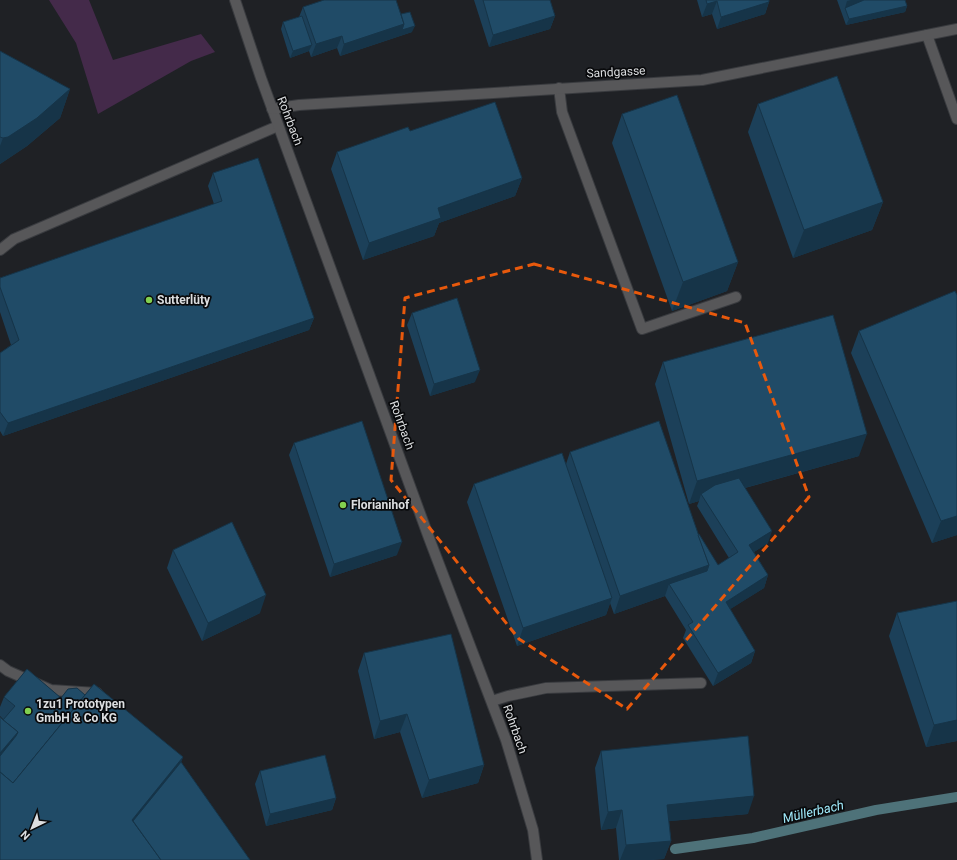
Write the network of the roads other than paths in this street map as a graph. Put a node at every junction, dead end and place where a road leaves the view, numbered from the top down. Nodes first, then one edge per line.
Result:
1 (235, 0) edge
2 (957, 29) edge
3 (927, 35) junction
4 (559, 88) junction
5 (272, 109) junction
6 (957, 119) edge
7 (278, 126) junction
8 (0, 250) edge
9 (736, 297) edge
10 (0, 665) edge
11 (701, 683) dead end
12 (97, 693) edge
13 (492, 702) junction
14 (538, 860) edge

1 - 5 street, Rohrbach
2 - 3 street, Sandgasse
3 - 4 street, Sandgasse
3 - 6 street
4 - 5 street, Sandgasse
4 - 9 street
5 - 7 street, Rohrbach
7 - 8 street
7 - 13 street, Rohrbach
10 - 12 street
11 - 13 street
13 - 14 street, Rohrbach

